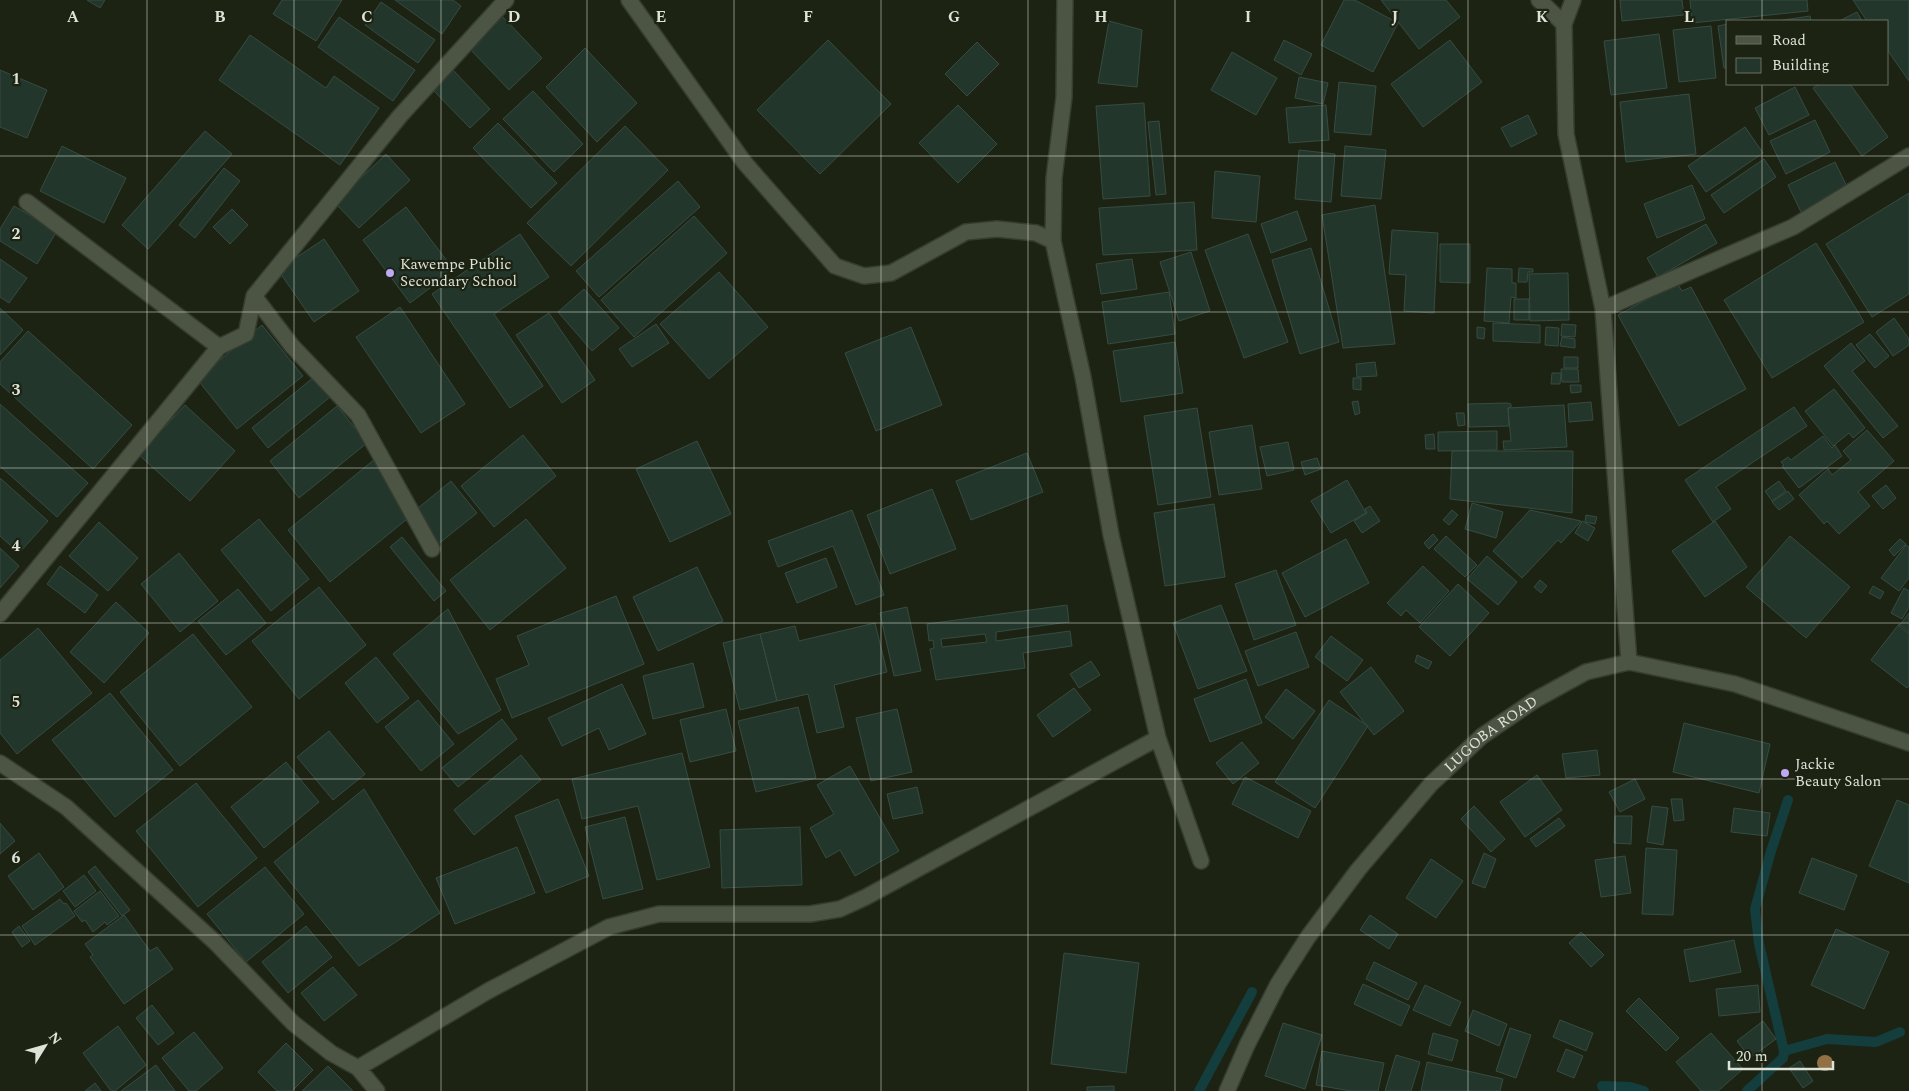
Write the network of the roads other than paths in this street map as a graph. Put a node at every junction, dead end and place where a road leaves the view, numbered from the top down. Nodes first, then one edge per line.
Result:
1 (506, 0) edge
2 (629, 0) edge
3 (1065, 0) edge
4 (1540, 0) edge
5 (1573, 0) edge
6 (1564, 24) junction
7 (1909, 156) edge
8 (28, 202) dead end
9 (1053, 241) junction
10 (254, 296) junction
11 (1603, 309) junction
12 (220, 347) junction
13 (432, 549) dead end
14 (0, 614) edge
15 (1629, 662) junction
16 (1158, 738) junction
17 (1909, 743) edge
18 (0, 763) edge
19 (1202, 861) dead end
20 (358, 1068) junction
21 (377, 1091) edge
22 (1227, 1091) edge

1 - 10 street
2 - 9 street
3 - 9 street
4 - 6 street
5 - 6 street
6 - 11 street
7 - 11 street
8 - 12 street
9 - 16 street
10 - 12 street
10 - 13 street
11 - 15 street
12 - 14 street
15 - 17 street, LUGOBA ROAD
15 - 22 street, LUGOBA ROAD
16 - 19 street
16 - 20 street
18 - 20 street
20 - 21 street

